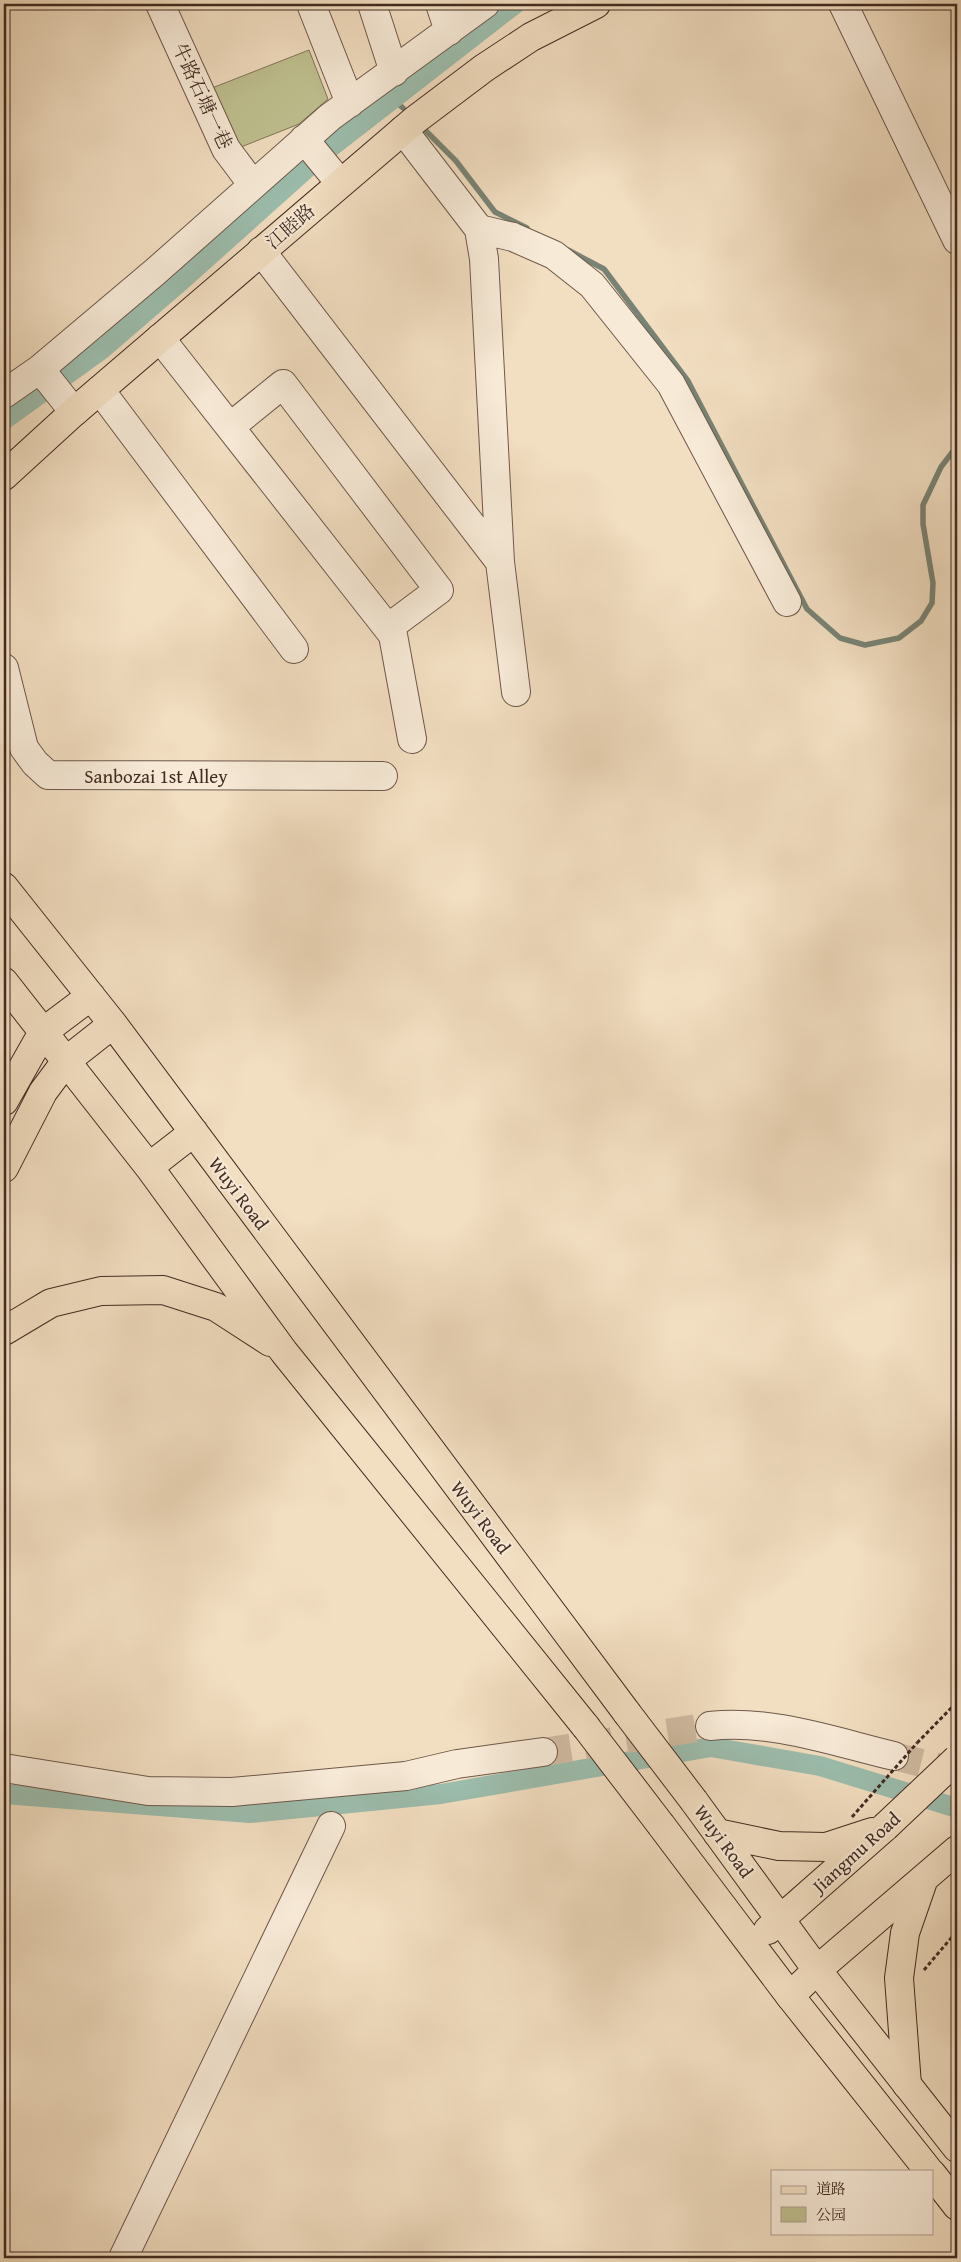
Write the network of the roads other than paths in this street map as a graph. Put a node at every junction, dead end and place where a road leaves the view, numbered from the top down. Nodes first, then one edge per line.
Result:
1 (160, 4) edge
2 (311, 4) edge
3 (372, 4) edge
4 (440, 4) edge
5 (486, 4) edge
6 (596, 4) edge
7 (842, 4) edge
8 (449, 31) junction
9 (394, 72) junction
10 (350, 104) junction
11 (403, 130) junction
12 (304, 139) junction
13 (339, 182) junction
14 (253, 185) junction
15 (479, 229) junction
16 (957, 240) edge
17 (261, 251) junction
18 (160, 338) junction
19 (40, 369) junction
20 (100, 390) junction
21 (4, 394) edge
22 (74, 412) junction
23 (230, 427) junction
24 (4, 476) edge
25 (500, 562) junction
26 (787, 602) dead end
27 (388, 628) junction
28 (294, 649) dead end
29 (4, 668) edge
30 (516, 692) dead end
31 (412, 739) dead end
32 (384, 776) dead end
33 (4, 887) edge
34 (4, 982) edge
35 (91, 996) junction
36 (113, 1024) junction
37 (43, 1032) junction
38 (66, 1061) junction
39 (4, 1101) edge
40 (194, 1132) junction
41 (148, 1167) junction
42 (4, 1168) edge
43 (4, 1332) edge
44 (284, 1352) junction
45 (710, 1726) tunnel mouth
46 (905, 1749) tunnel mouth
47 (542, 1752) tunnel mouth
48 (957, 1758) edge
49 (6, 1768) edge
50 (331, 1826) dead end
51 (885, 1827) junction
52 (717, 1833) junction
53 (953, 1854) edge
54 (923, 1881) junction
55 (781, 1919) junction
56 (752, 1943) junction
57 (817, 1970) junction
58 (790, 1996) junction
59 (907, 2085) junction
60 (934, 2120) junction
61 (907, 2142) junction
62 (957, 2148) edge
63 (929, 2170) edge
64 (934, 2177) edge
65 (957, 2206) edge
66 (122, 2258) edge

1 - 14 street, 牛路石塘一巷
2 - 10 street
3 - 9 street
4 - 8 street
5 - 8 street
6 - 11 main road, 江睦路
7 - 16 street
8 - 9 street
9 - 10 street
10 - 12 street
11 - 13 main road, 江睦路
11 - 15 street
12 - 13 street
12 - 14 street
13 - 17 main road, 江睦路
14 - 19 street
15 - 25 street
15 - 26 street
17 - 18 main road, 江睦路
17 - 25 street
18 - 20 main road, 江睦路
18 - 23 street
19 - 21 street
19 - 22 street
20 - 22 main road, 江睦路
20 - 28 street
22 - 24 main road, 江睦路
23 - 27 street
23 - 27 street
25 - 30 street
27 - 31 street
29 - 32 street, Sanbozai 1st Alley
33 - 35 main road, Wuyi Road
34 - 37 main road, Wuyi Road
35 - 36 main road, Wuyi Road
35 - 37 main road
36 - 38 main road
36 - 40 main road, Wuyi Road
37 - 38 main road, Wuyi Road
37 - 39 main road
38 - 41 main road, Wuyi Road
38 - 42 main road
40 - 41 main road
40 - 52 main road, Wuyi Road, bridge
41 - 44 main road, Wuyi Road
43 - 44 main road
44 - 56 main road, Wuyi Road, bridge
45 - 46 street
47 - 49 street
48 - 51 main road, Jiangmu Road, bridge
50 - 66 street
51 - 52 main road
51 - 55 main road, Jiangmu Road
52 - 55 main road, Wuyi Road
53 - 54 main road
54 - 57 main road
54 - 59 main road
55 - 56 main road, Jiangmu Road
55 - 57 main road, Wuyi Road
56 - 58 main road, Wuyi Road
57 - 58 main road
57 - 59 main road, Wuyi Road
58 - 61 main road, Wuyi Road
59 - 60 main road, Wuyi Road
60 - 61 main road
60 - 62 main road, Wuyi Road
61 - 63 main road, Wuyi Road
64 - 65 main road

